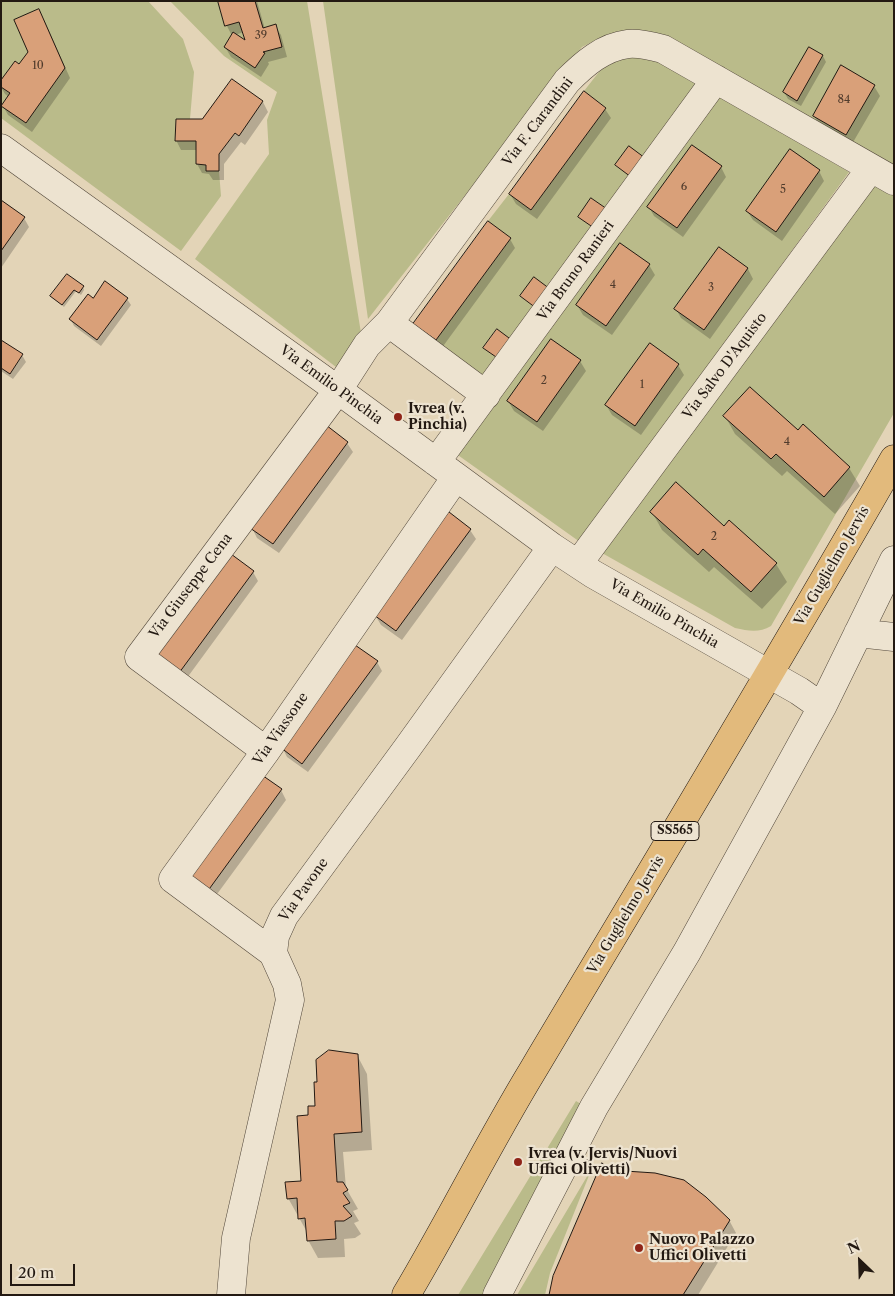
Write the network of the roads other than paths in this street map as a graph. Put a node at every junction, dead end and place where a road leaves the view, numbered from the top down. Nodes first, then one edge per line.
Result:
1 (716, 79) junction
2 (1, 148) edge
3 (882, 174) edge
4 (389, 323) junction
5 (338, 390) junction
6 (486, 394) junction
7 (894, 459) edge
8 (446, 470) junction
9 (552, 547) junction
10 (894, 560) edge
11 (578, 564) junction
12 (858, 632) junction
13 (894, 637) edge
14 (768, 675) junction
15 (822, 707) junction
16 (266, 751) junction
17 (273, 953) junction
18 (231, 1295) edge
19 (406, 1295) edge
20 (497, 1295) edge

1 - 3 street, Via F. Carandini
1 - 4 street, Via F. Carandini
1 - 6 street, Via Bruno Ranieri
2 - 5 street, Via Emilio Pinchia
3 - 11 street, Via Salvo D'Aquisto
4 - 5 street, Via F. Carandini
4 - 6 street
5 - 8 street, Via Emilio Pinchia
5 - 16 street, Via Giuseppe Cena
6 - 8 street, Via Bruno Ranieri
7 - 14 main road, Via Guglielmo Jervis
8 - 9 street, Via Emilio Pinchia
8 - 16 street, Via Viassone
9 - 11 street, Via Emilio Pinchia
9 - 17 street, Via Pavone
10 - 12 street
11 - 14 street, Via Emilio Pinchia
12 - 13 street
12 - 15 street
14 - 15 street, Via Emilio Pinchia
14 - 19 main road, Via Guglielmo Jervis / SS565
15 - 20 street
16 - 17 street, Via Viassone
17 - 18 street

